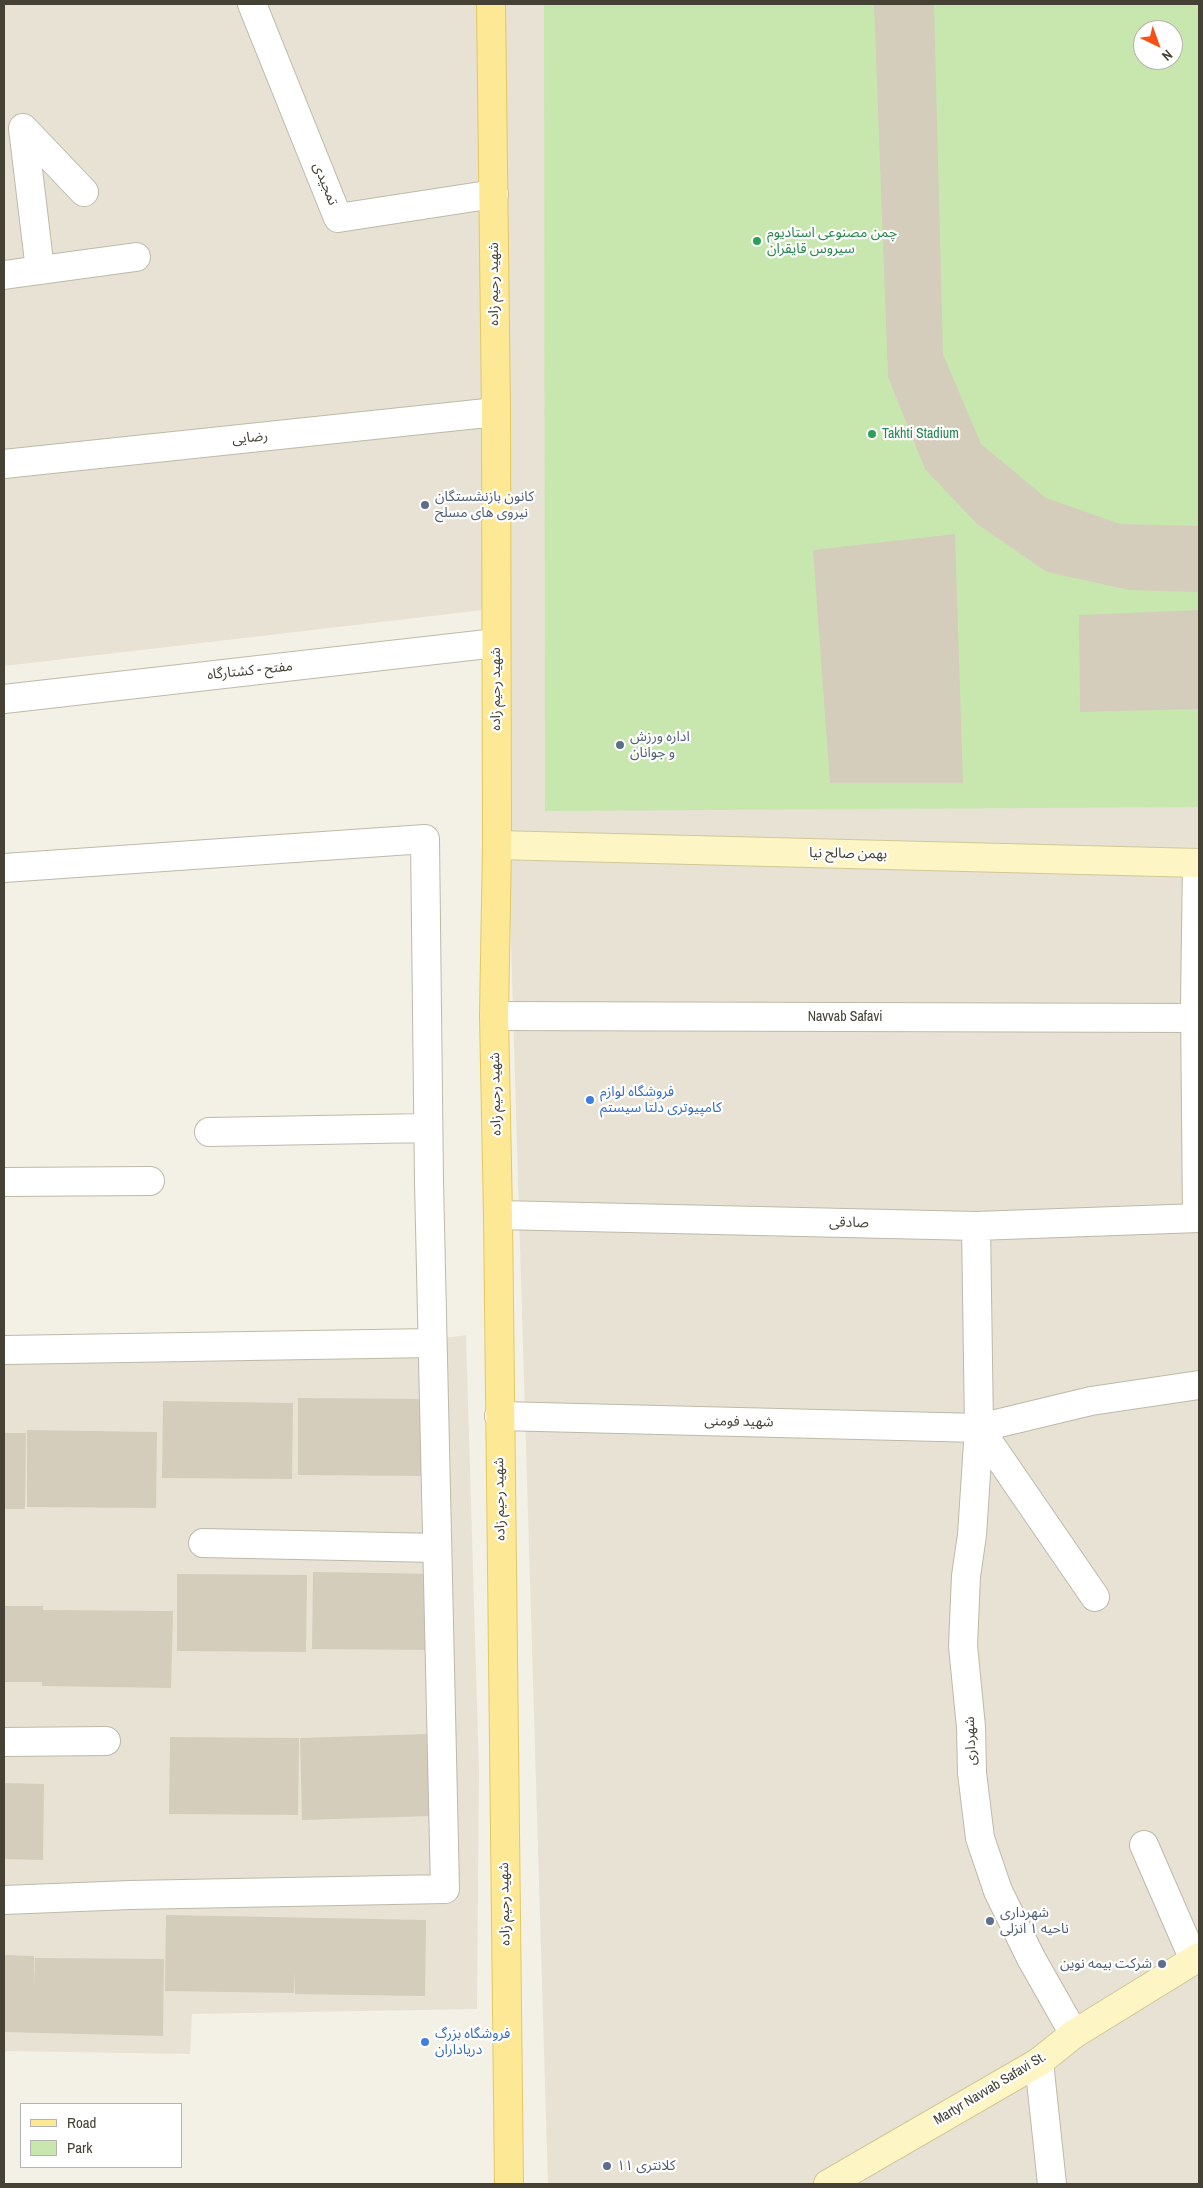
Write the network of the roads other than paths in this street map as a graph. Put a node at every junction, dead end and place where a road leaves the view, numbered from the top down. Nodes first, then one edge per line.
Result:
1 (252, 4) edge
2 (491, 4) edge
3 (84, 192) dead end
4 (494, 194) junction
5 (136, 257) dead end
6 (40, 270) junction
7 (4, 275) edge
8 (496, 412) junction
9 (4, 464) edge
10 (496, 643) junction
11 (4, 699) edge
12 (496, 845) junction
13 (1198, 863) edge
14 (4, 868) edge
15 (1196, 1010) edge
16 (494, 1016) junction
17 (428, 1128) junction
18 (209, 1132) dead end
19 (150, 1180) dead end
20 (4, 1182) edge
21 (498, 1215) junction
22 (1198, 1218) edge
23 (976, 1226) junction
24 (432, 1343) junction
25 (4, 1350) edge
26 (1199, 1385) edge
27 (499, 1416) junction
28 (979, 1428) junction
29 (203, 1543) dead end
30 (437, 1548) junction
31 (1095, 1597) dead end
32 (106, 1741) dead end
33 (4, 1742) edge
34 (1144, 1845) dead end
35 (4, 1900) edge
36 (1196, 1958) edge
37 (1074, 2034) junction
38 (1039, 2062) junction
39 (509, 2184) edge
40 (828, 2184) edge
41 (1052, 2184) edge

1 - 4 street, تمجیدی
2 - 4 main road, شهید رحیم زاده
3 - 6 street
4 - 8 main road, شهید رحیم زاده
5 - 6 street
6 - 7 street
8 - 9 street, رضایی
8 - 10 main road, شهید رحیم زاده
10 - 11 street, مفتح - کشتارگاه
10 - 12 main road, شهید رحیم زاده
12 - 13 street, بهمن صالح نیا
12 - 16 main road, شهید رحیم زاده
13 - 15 street
14 - 17 street
15 - 16 street, Navvab Safavi
15 - 22 street
16 - 21 main road, شهید رحیم زاده
17 - 18 street
17 - 24 street
19 - 20 street
21 - 23 street, صادقی
21 - 27 main road, شهید رحیم زاده
22 - 23 street, صادقی
23 - 28 street, شهرداری
24 - 25 street
24 - 30 street
26 - 28 street, شهید فومنی
27 - 28 street, شهید فومنی
27 - 39 main road, شهید رحیم زاده
28 - 31 street
28 - 37 street, شهرداری
29 - 30 street
30 - 35 street
32 - 33 street
34 - 36 street
36 - 37 street, Martyr Navvab Safavi St.
37 - 38 street, Martyr Navvab Safavi St.
38 - 40 street, Martyr Navvab Safavi St.
38 - 41 street

